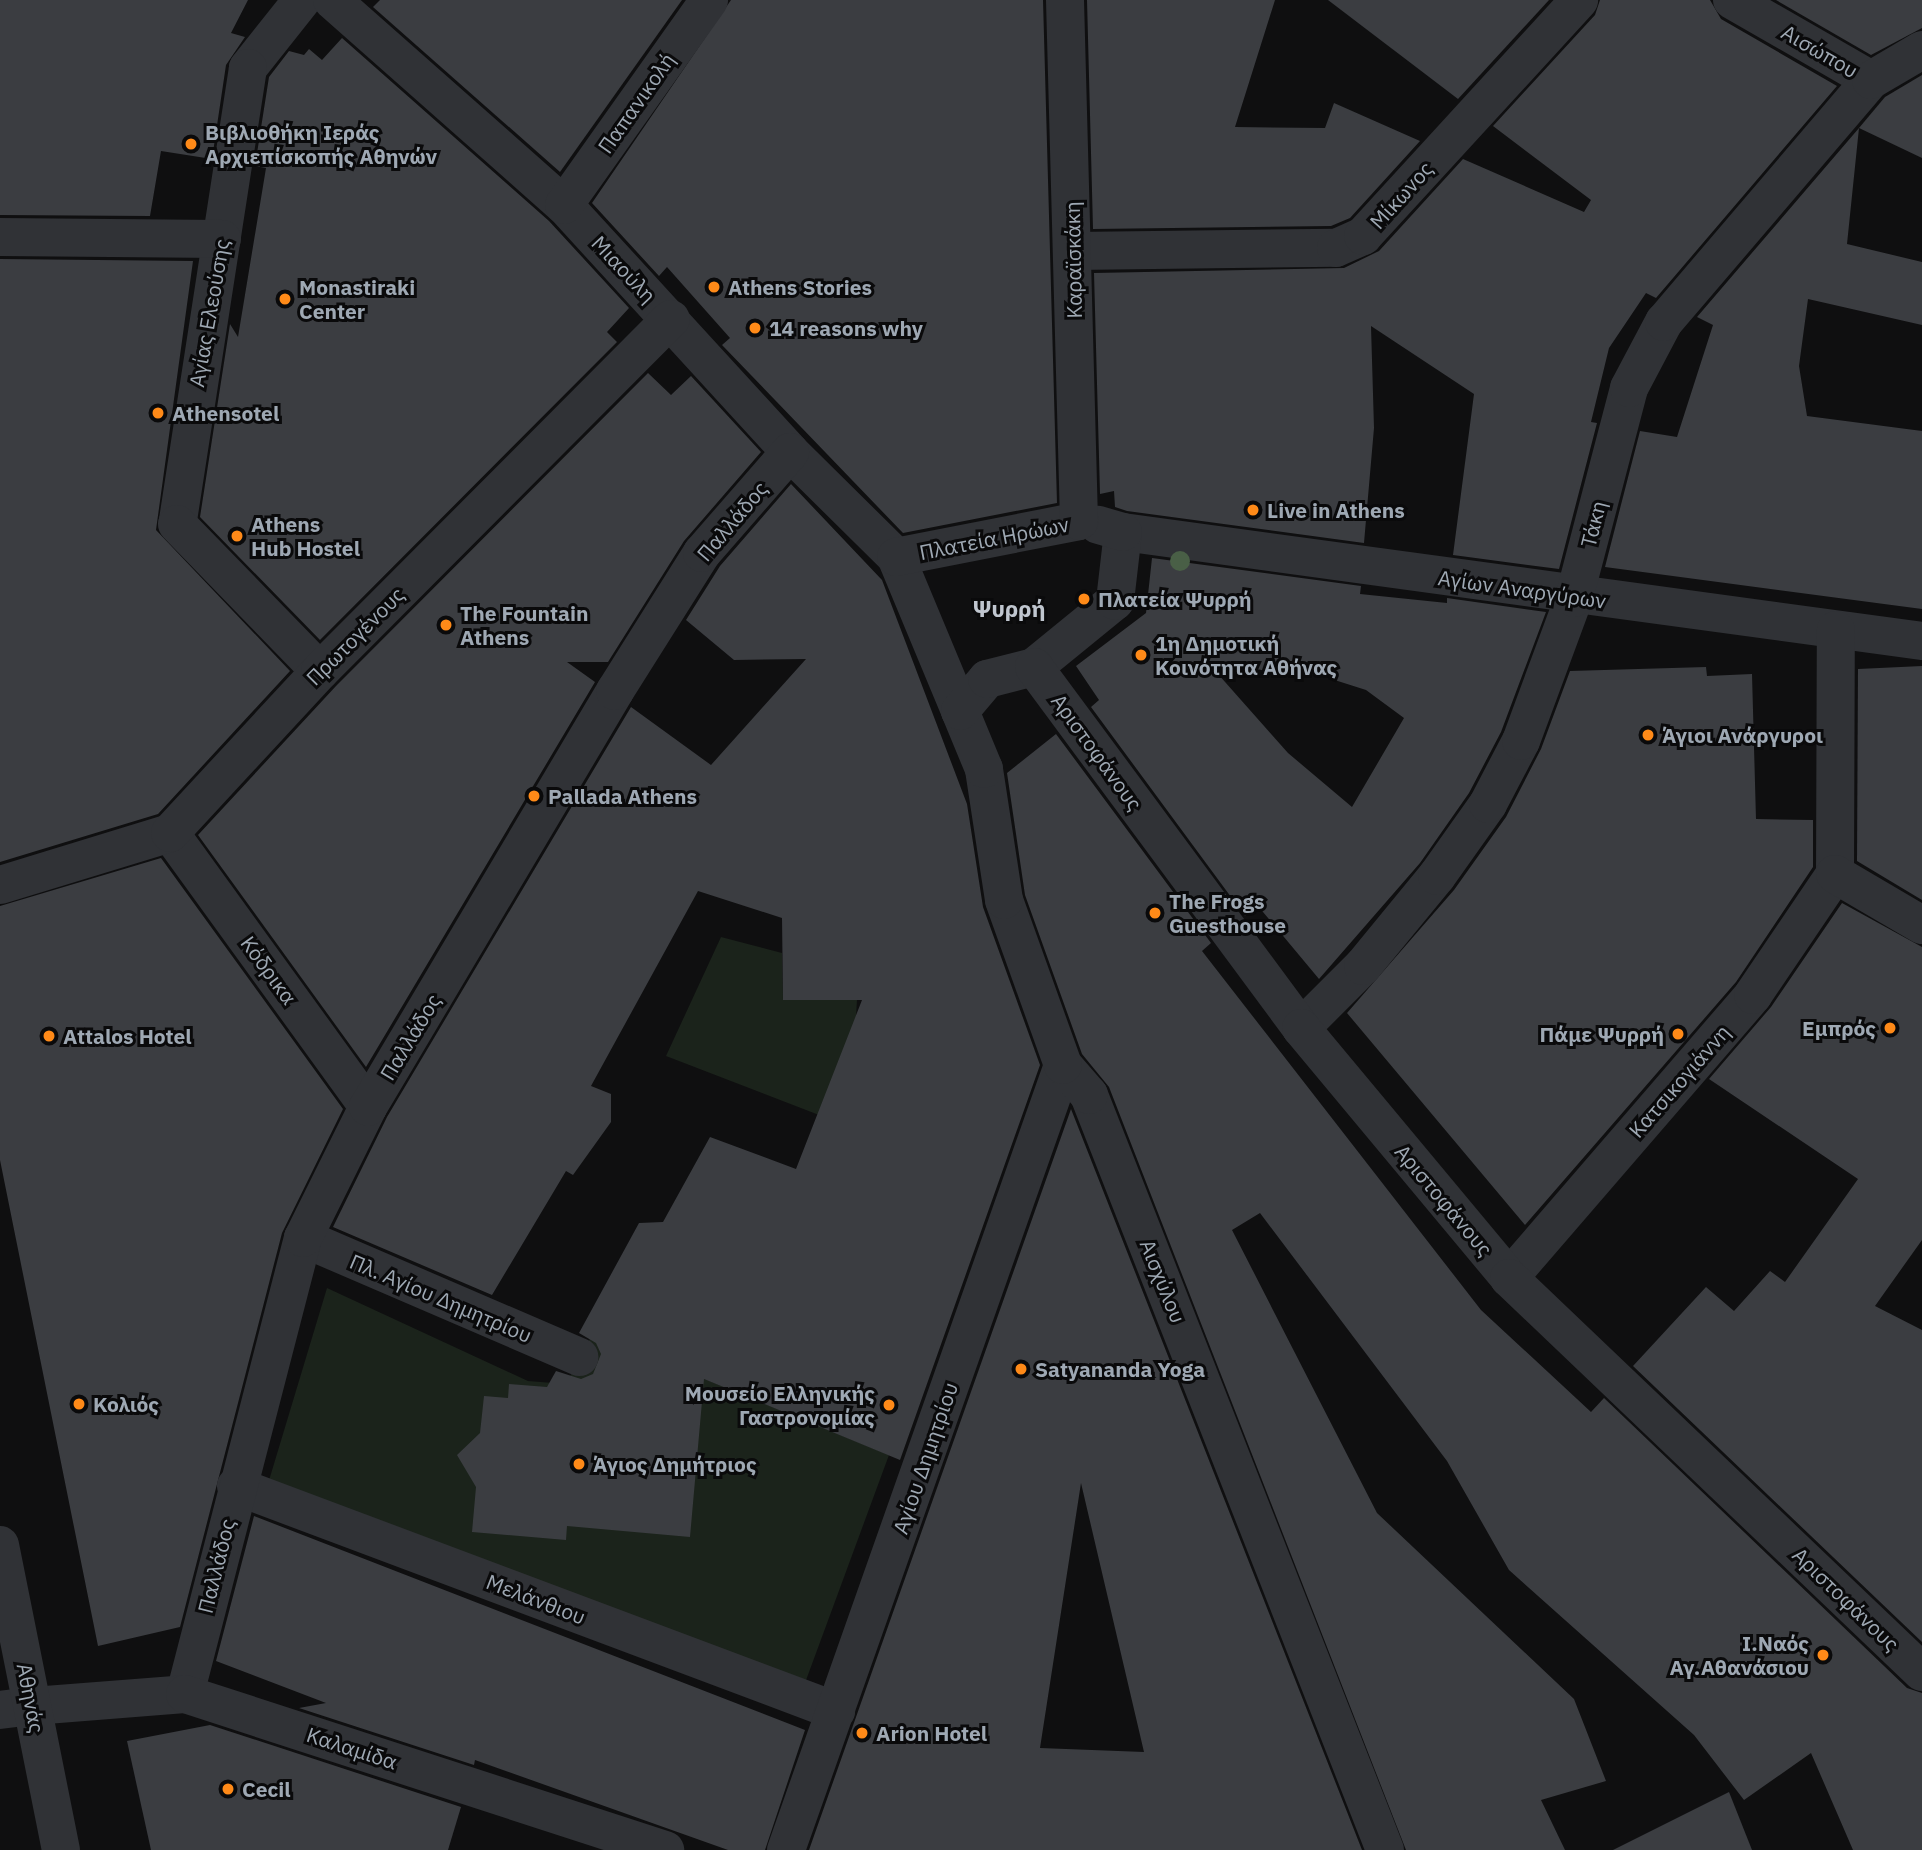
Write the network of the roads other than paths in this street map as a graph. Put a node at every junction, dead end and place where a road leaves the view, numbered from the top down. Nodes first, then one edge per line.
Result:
1 (302, 0) edge
2 (332, 0) edge
3 (709, 0) edge
4 (1065, 0) edge
5 (1579, 0) edge
6 (1732, 0) edge
7 (1922, 50) edge
8 (1871, 80) junction
9 (564, 205) junction
10 (0, 237) edge
11 (222, 239) junction
12 (1074, 251) junction
13 (671, 319) junction
14 (790, 452) junction
15 (1079, 520) junction
16 (1123, 532) junction
17 (896, 557) junction
18 (1574, 598) junction
19 (1836, 630) junction
20 (1922, 641) edge
21 (1034, 667) junction
22 (320, 671) junction
23 (960, 711) junction
24 (170, 833) junction
25 (1835, 874) junction
26 (0, 884) edge
27 (1922, 925) edge
28 (1301, 1028) junction
29 (1063, 1065) junction
30 (368, 1107) junction
31 (303, 1238) junction
32 (1509, 1278) junction
33 (579, 1357) dead end
34 (236, 1486) junction
35 (0, 1545) edge
36 (1922, 1672) edge
37 (185, 1694) junction
38 (16, 1708) edge
39 (836, 1712) junction
40 (61, 1850) edge
41 (664, 1850) edge
42 (786, 1850) edge
43 (1385, 1850) edge

1 - 11 street, Αγίας Ελεούσης
2 - 9 street, Μιαούλη
3 - 9 street, Παπανικολή
4 - 12 street, Καραϊσκάκη
5 - 12 street, Μίκωνος
6 - 8 street, Αισώπου
7 - 8 street, Τάκη
8 - 18 street, Τάκη
9 - 13 street, Μιαούλη
10 - 11 street
11 - 22 street, Αγίας Ελεούσης
12 - 15 street, Καραϊσκάκη
13 - 14 street, Μιαούλη
13 - 22 street, Πρωτογένους
14 - 17 street, Μιαούλη
14 - 30 street, Παλλάδος
15 - 16 street, Πλατεία Ηρώων
15 - 17 street, Πλατεία Ηρώων
16 - 18 street, Αγίων Αναργύρων
16 - 21 street
17 - 23 street, Πλατεία Ηρώων
18 - 19 street, Αγίων Αναργύρων
18 - 28 street, Τάκη
19 - 20 street, Αγίων Αναργύρων
19 - 25 street
21 - 23 street
21 - 28 street, Αριστοφάνους
22 - 24 street, Πρωτογένους
23 - 29 street, Αισχύλου
24 - 26 street
24 - 30 street, Κόδρικα
25 - 27 street
25 - 32 street, Κατσικογιάννη
28 - 32 street, Αριστοφάνους
29 - 39 street, Αγίου Δημητρίου
29 - 43 street, Αισχύλου
30 - 31 street, Παλλάδος
31 - 33 street, Πλ. Αγίου Δημητρίου
31 - 34 street, Παλλάδος
32 - 36 street, Αριστοφάνους
34 - 37 street, Παλλάδος
34 - 39 street, Μελάνθιου
35 - 38 street, Αθηνάς
37 - 38 street, Καλαμίδα
37 - 41 street, Καλαμίδα
38 - 40 street, Αθηνάς
39 - 42 street, Αγίου Δημητρίου

